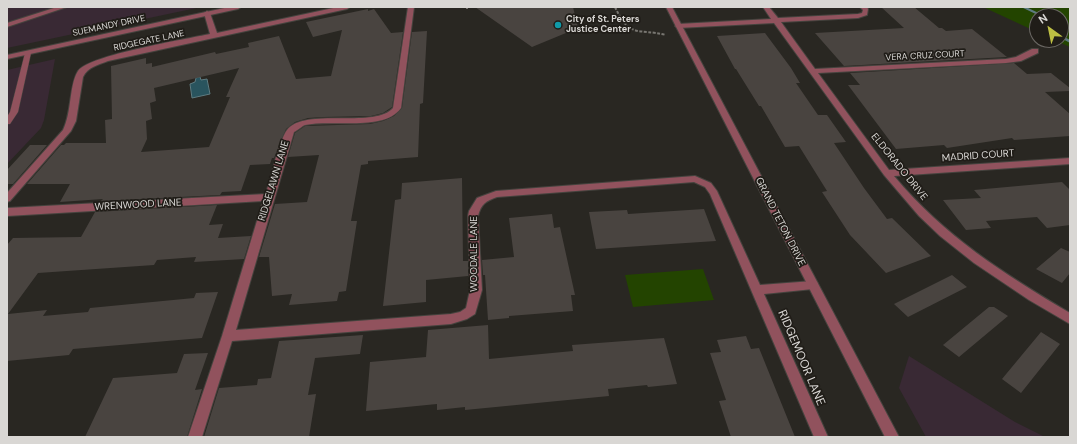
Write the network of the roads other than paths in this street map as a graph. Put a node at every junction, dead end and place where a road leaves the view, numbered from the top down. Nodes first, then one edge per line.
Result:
1 (64, 7) edge
2 (238, 7) edge
3 (347, 7) edge
4 (411, 7) edge
5 (669, 7) edge
6 (766, 7) edge
7 (863, 7) edge
8 (207, 14) junction
9 (777, 20) junction
10 (7, 25) edge
11 (678, 26) junction
12 (214, 36) junction
13 (1035, 51) dead end
14 (28, 52) junction
15 (7, 57) edge
16 (814, 71) junction
17 (7, 122) edge
18 (1070, 161) edge
19 (887, 173) junction
20 (702, 181) joint
21 (270, 197) junction
22 (7, 199) edge
23 (7, 212) edge
24 (813, 284) junction
25 (757, 290) junction
26 (1070, 319) edge
27 (228, 336) junction
28 (195, 437) edge
29 (821, 437) edge
30 (892, 437) edge

1 - 10 street
2 - 8 street, SUEMANDY DRIVE
3 - 12 street, RIDGEGATE LANE
4 - 21 street, RIDGELAWN LANE
5 - 11 street, GRAND TETON DRIVE
6 - 9 street, ELDORADO DRIVE
7 - 9 street
8 - 12 street
8 - 14 street, SUEMANDY DRIVE
9 - 11 street
9 - 16 street, ELDORADO DRIVE
11 - 24 street, GRAND TETON DRIVE
12 - 22 street, RIDGEGATE LANE
13 - 16 street, VERA CRUZ COURT
14 - 15 street, SUEMANDY DRIVE
14 - 17 lane
16 - 19 street, ELDORADO DRIVE
18 - 19 street, MADRID COURT
19 - 26 street, ELDORADO DRIVE
20 - 25 street, RIDGEMOOR LANE
20 - 27 street, WOODALE LANE
21 - 23 street, WRENWOOD LANE
21 - 27 street, RIDGELAWN LANE
24 - 25 street
24 - 30 street, GRAND TETON DRIVE
25 - 29 street, RIDGEMOOR LANE
27 - 28 street, RIDGELAWN LANE

